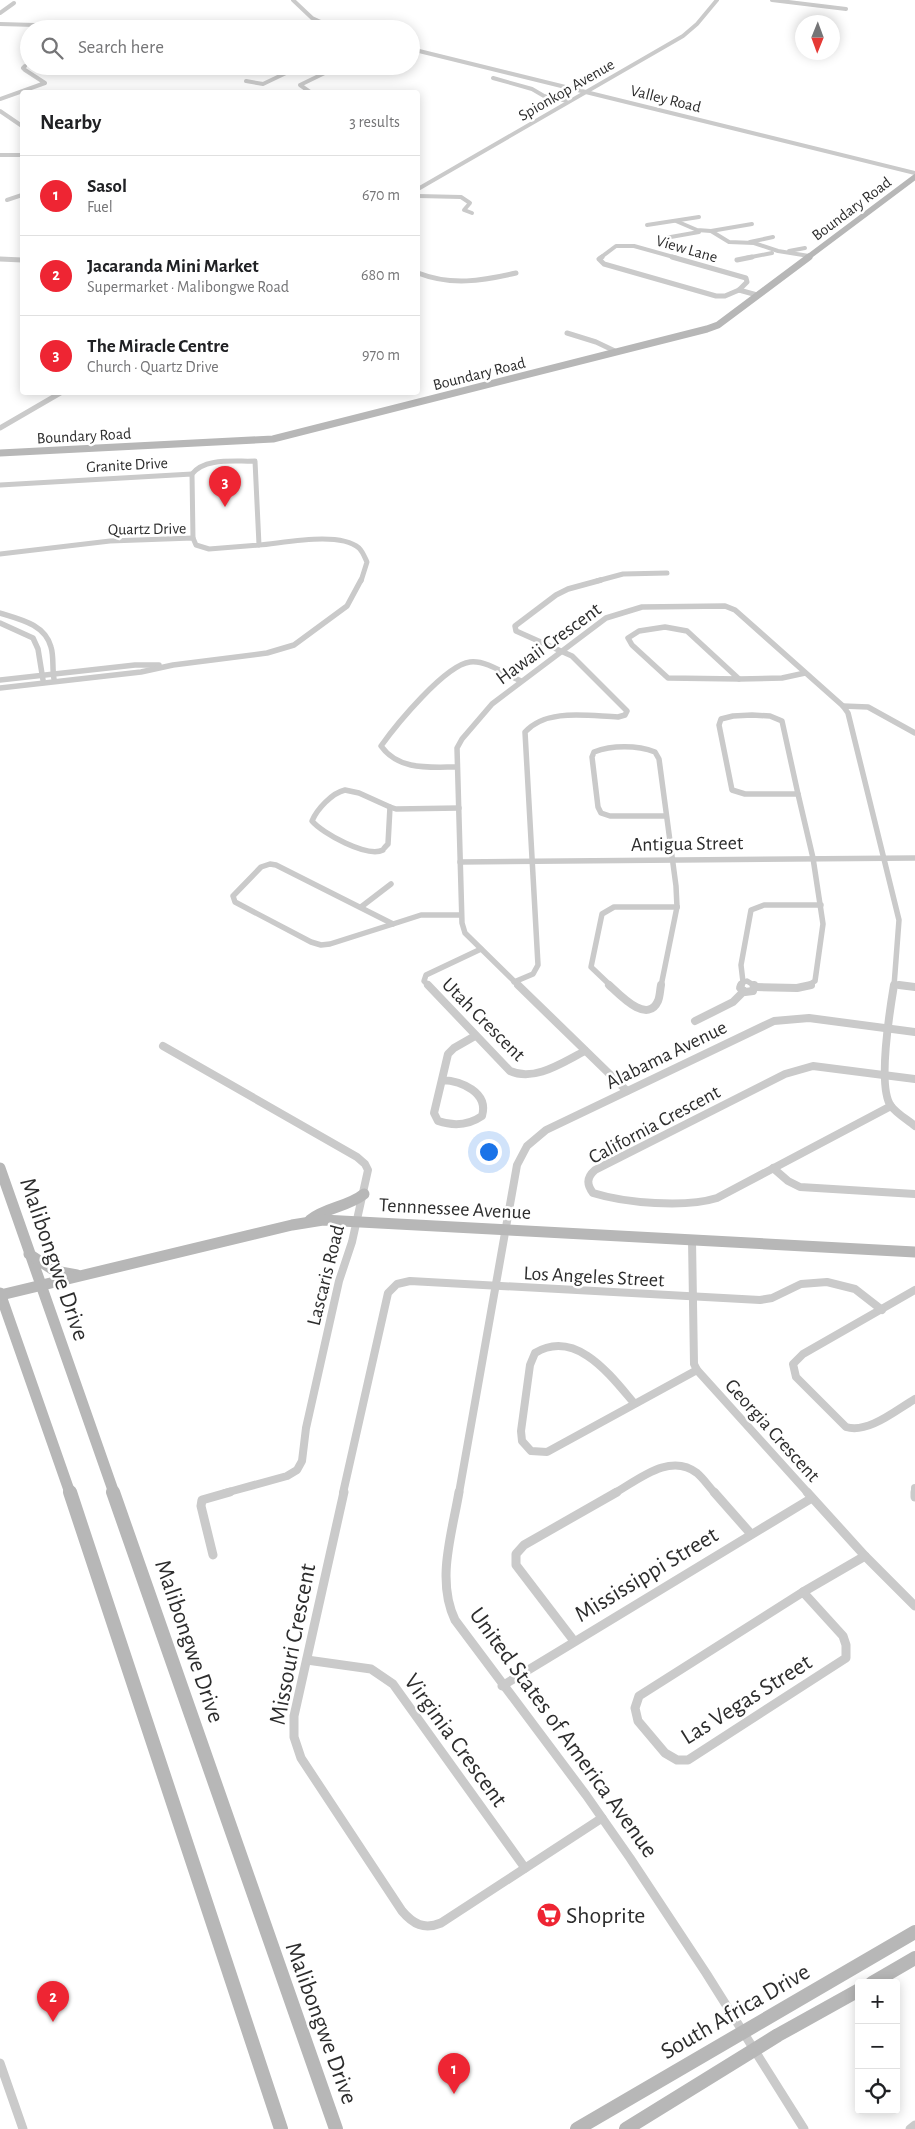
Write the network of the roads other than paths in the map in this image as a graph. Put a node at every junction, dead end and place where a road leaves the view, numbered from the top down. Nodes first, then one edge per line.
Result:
1 (293, 0) edge
2 (717, 0) edge
3 (772, 0) edge
4 (14, 3) dead end
5 (846, 9) dead end
6 (0, 13) edge
7 (316, 20) edge
8 (0, 24) edge
9 (20, 25) edge
10 (420, 51) edge
11 (506, 72) junction
12 (35, 75) edge
13 (284, 75) edge
14 (321, 75) edge
15 (246, 81) dead end
16 (25, 90) edge
17 (307, 90) edge
18 (585, 91) junction
19 (20, 92) edge
20 (0, 99) edge
21 (568, 101) junction
22 (0, 111) edge
23 (20, 125) edge
24 (0, 155) edge
25 (20, 155) edge
26 (915, 173) edge
27 (915, 177) edge
28 (420, 188) edge
29 (20, 196) edge
30 (420, 196) edge
31 (7, 200) dead end
32 (472, 213) dead end
33 (699, 217) dead end
34 (676, 221) junction
35 (752, 224) dead end
36 (647, 225) dead end
37 (704, 231) junction
38 (711, 231) junction
39 (773, 237) dead end
40 (665, 238) dead end
41 (749, 242) junction
42 (768, 248) junction
43 (805, 248) dead end
44 (772, 253) junction
45 (784, 253) junction
46 (807, 258) junction
47 (0, 259) edge
48 (20, 260) edge
49 (737, 260) dead end
50 (516, 273) dead end
51 (420, 274) edge
52 (739, 290) junction
53 (758, 294) junction
54 (567, 333) dead end
55 (617, 352) junction
56 (57, 395) edge
57 (0, 428) edge
58 (0, 453) edge
59 (192, 474) junction
60 (0, 485) edge
61 (193, 538) junction
62 (259, 545) junction
63 (0, 554) edge
64 (667, 573) dead end
65 (0, 613) edge
66 (0, 623) edge
67 (562, 651) junction
68 (173, 665) junction
69 (805, 673) junction
70 (54, 674) junction
71 (41, 676) junction
72 (738, 679) junction
73 (0, 680) edge
74 (521, 681) junction
75 (55, 682) junction
76 (44, 683) junction
77 (0, 688) edge
78 (843, 706) junction
79 (915, 733) edge
80 (457, 767) junction
81 (798, 794) junction
82 (390, 808) junction
83 (459, 808) junction
84 (665, 816) junction
85 (813, 858) junction
86 (884, 858) junction
87 (915, 858) edge
88 (532, 860) junction
89 (673, 860) junction
90 (460, 862) junction
91 (391, 884) dead end
92 (821, 905) junction
93 (677, 906) junction
94 (361, 907) junction
95 (461, 915) junction
96 (393, 924) junction
97 (481, 949) junction
98 (514, 982) junction
99 (743, 982) junction
100 (894, 984) junction
101 (756, 987) junction
102 (915, 987) edge
103 (744, 991) junction
104 (695, 1021) dead end
105 (888, 1029) junction
106 (915, 1032) edge
107 (475, 1036) junction
108 (163, 1046) dead end
109 (585, 1051) junction
110 (886, 1075) junction
111 (915, 1079) edge
112 (442, 1080) junction
113 (627, 1091) junction
114 (891, 1106) junction
115 (915, 1126) edge
116 (0, 1168) edge
117 (773, 1168) junction
118 (364, 1194) junction
119 (915, 1194) edge
120 (309, 1221) junction
121 (357, 1221) junction
122 (504, 1229) junction
123 (692, 1240) junction
124 (915, 1252) edge
125 (29, 1254) junction
126 (88, 1276) junction
127 (495, 1286) junction
128 (42, 1287) junction
129 (915, 1290) edge
130 (0, 1294) edge
131 (692, 1297) junction
132 (882, 1310) junction
133 (697, 1370) junction
134 (915, 1399) edge
135 (634, 1403) junction
136 (915, 1488) edge
137 (915, 1497) edge
138 (812, 1498) junction
139 (751, 1534) junction
140 (214, 1555) dead end
141 (865, 1556) junction
142 (803, 1592) junction
143 (915, 1606) edge
144 (574, 1641) junction
145 (307, 1660) junction
146 (502, 1686) junction
147 (602, 1818) junction
148 (525, 1868) junction
149 (915, 1932) edge
150 (915, 1958) edge
151 (879, 1979) edge
152 (855, 1992) edge
153 (745, 2033) junction
154 (756, 2050) junction
155 (0, 2063) edge
156 (915, 2125) edge
157 (23, 2129) edge
158 (282, 2129) edge
159 (336, 2129) edge
160 (577, 2129) edge
161 (626, 2129) edge
162 (804, 2129) edge
163 (910, 2129) edge

1 - 7 street
2 - 18 street, Spionkop Avenue
3 - 5 street
4 - 6 street
8 - 9 street
10 - 11 street, Valley Road
11 - 18 street, Valley Road
11 - 21 street
12 - 16 street
13 - 15 street
14 - 17 street
18 - 21 street, Spionkop Avenue
18 - 26 street, Valley Road
19 - 20 street
21 - 28 street, Spionkop Avenue
22 - 23 street
24 - 25 street
27 - 46 street, Boundary Road
29 - 31 street
30 - 32 street
33 - 34 street
34 - 36 street
34 - 37 street
35 - 38 street
37 - 38 street
37 - 40 street
38 - 41 street
39 - 41 street
41 - 42 street
42 - 44 street
42 - 45 street
43 - 45 street
44 - 45 street
44 - 49 street
45 - 46 street
46 - 53 street, Boundary Road
47 - 48 street
50 - 51 street
52 - 52 street, View Lane
52 - 53 street, View Lane
53 - 55 street, Boundary Road
54 - 55 street
55 - 58 street, Boundary Road
56 - 57 street
59 - 60 street, Granite Drive
59 - 61 street, Granite Drive
59 - 62 street
61 - 62 street, Quartz Drive
61 - 63 street, Quartz Drive
62 - 68 street, Quartz Drive
64 - 67 street
65 - 70 street
66 - 71 street
67 - 69 street, Hawaii Crescent
67 - 74 street, Hawaii Crescent
67 - 88 street
68 - 70 street
68 - 75 street
69 - 72 street
69 - 78 street, Hawaii Crescent
70 - 71 street
70 - 75 street
71 - 73 street
71 - 76 street
72 - 72 street
74 - 80 street, Hawaii Crescent
74 - 80 street
75 - 76 street
76 - 77 street
78 - 79 street
78 - 86 street, Hawaii Crescent
80 - 83 street, Hawaii Crescent
81 - 81 street
81 - 85 street
82 - 82 street
82 - 83 street
83 - 90 street, Hawaii Crescent
84 - 84 street
84 - 89 street
85 - 86 street, Antigua Street
85 - 89 street, Antigua Street
85 - 92 street
86 - 87 street, Antigua Street
86 - 100 street, Hawaii Crescent
88 - 89 street, Antigua Street
88 - 90 street, Antigua Street
88 - 98 street
89 - 93 street
90 - 95 street, Hawaii Crescent
91 - 94 street
92 - 99 street
92 - 101 street
93 - 93 street
94 - 96 street
94 - 96 street
95 - 96 street
95 - 97 street, Hawaii Crescent
97 - 98 street, Hawaii Crescent
97 - 107 street, Utah Crescent
98 - 109 street, Hawaii Crescent
99 - 101 street
99 - 103 street
100 - 102 street
100 - 105 street, Hawaii Crescent
101 - 103 street
103 - 104 street
105 - 106 street, Alabama Avenue
105 - 110 street, Hawaii Crescent
105 - 113 street, Alabama Avenue
107 - 109 street, Utah Crescent
107 - 112 street
108 - 118 street, Lascaris Road
109 - 113 street, Hawaii Crescent
110 - 111 street
110 - 114 street, Hawaii Crescent
110 - 117 street, California Crescent
112 - 112 street
113 - 122 street, Alabama Avenue
114 - 115 street
114 - 117 street, California Crescent
116 - 125 street, Malibongwe Drive
117 - 119 street
118 - 120 street
118 - 121 street, Lascaris Road
120 - 121 street, Tennnessee Avenue
120 - 126 street, Tennnessee Avenue
121 - 122 street, Tennnessee Avenue
121 - 140 street, Lascaris Road
122 - 123 street, Tennnessee Avenue
122 - 127 street, United States of America Avenue
123 - 124 street, Tennnessee Avenue
123 - 131 street
125 - 126 street
125 - 128 street, Malibongwe Drive
126 - 128 street, Tennnessee Avenue
127 - 131 street, Los Angeles Street
127 - 145 street, Missouri Crescent
127 - 146 street, United States of America Avenue
128 - 130 street, Tennnessee Avenue
128 - 159 street, Malibongwe Drive
129 - 132 street
130 - 158 street
131 - 132 street, Los Angeles Street
131 - 133 street
132 - 134 street
133 - 135 street
133 - 138 street, Georgia Crescent
135 - 135 street
136 - 137 street
138 - 139 street, Mississippi Street
138 - 141 street, Georgia Crescent
139 - 144 street, Mississippi Street
139 - 144 street
141 - 142 street, Las Vegas Street
141 - 143 street, Georgia Crescent
142 - 142 street, Las Vegas Street
144 - 146 street, Mississippi Street
145 - 148 street, Virginia Crescent
145 - 148 street, Missouri Crescent
146 - 147 street, United States of America Avenue
147 - 148 street, Missouri Crescent
147 - 153 street, United States of America Avenue
149 - 153 street, South Africa Drive
150 - 151 street
152 - 154 street, South Africa Drive
153 - 154 street, United States of America Avenue
153 - 160 street, South Africa Drive
154 - 161 street, South Africa Drive
154 - 162 street, United States of America Avenue
155 - 157 street
156 - 163 street

